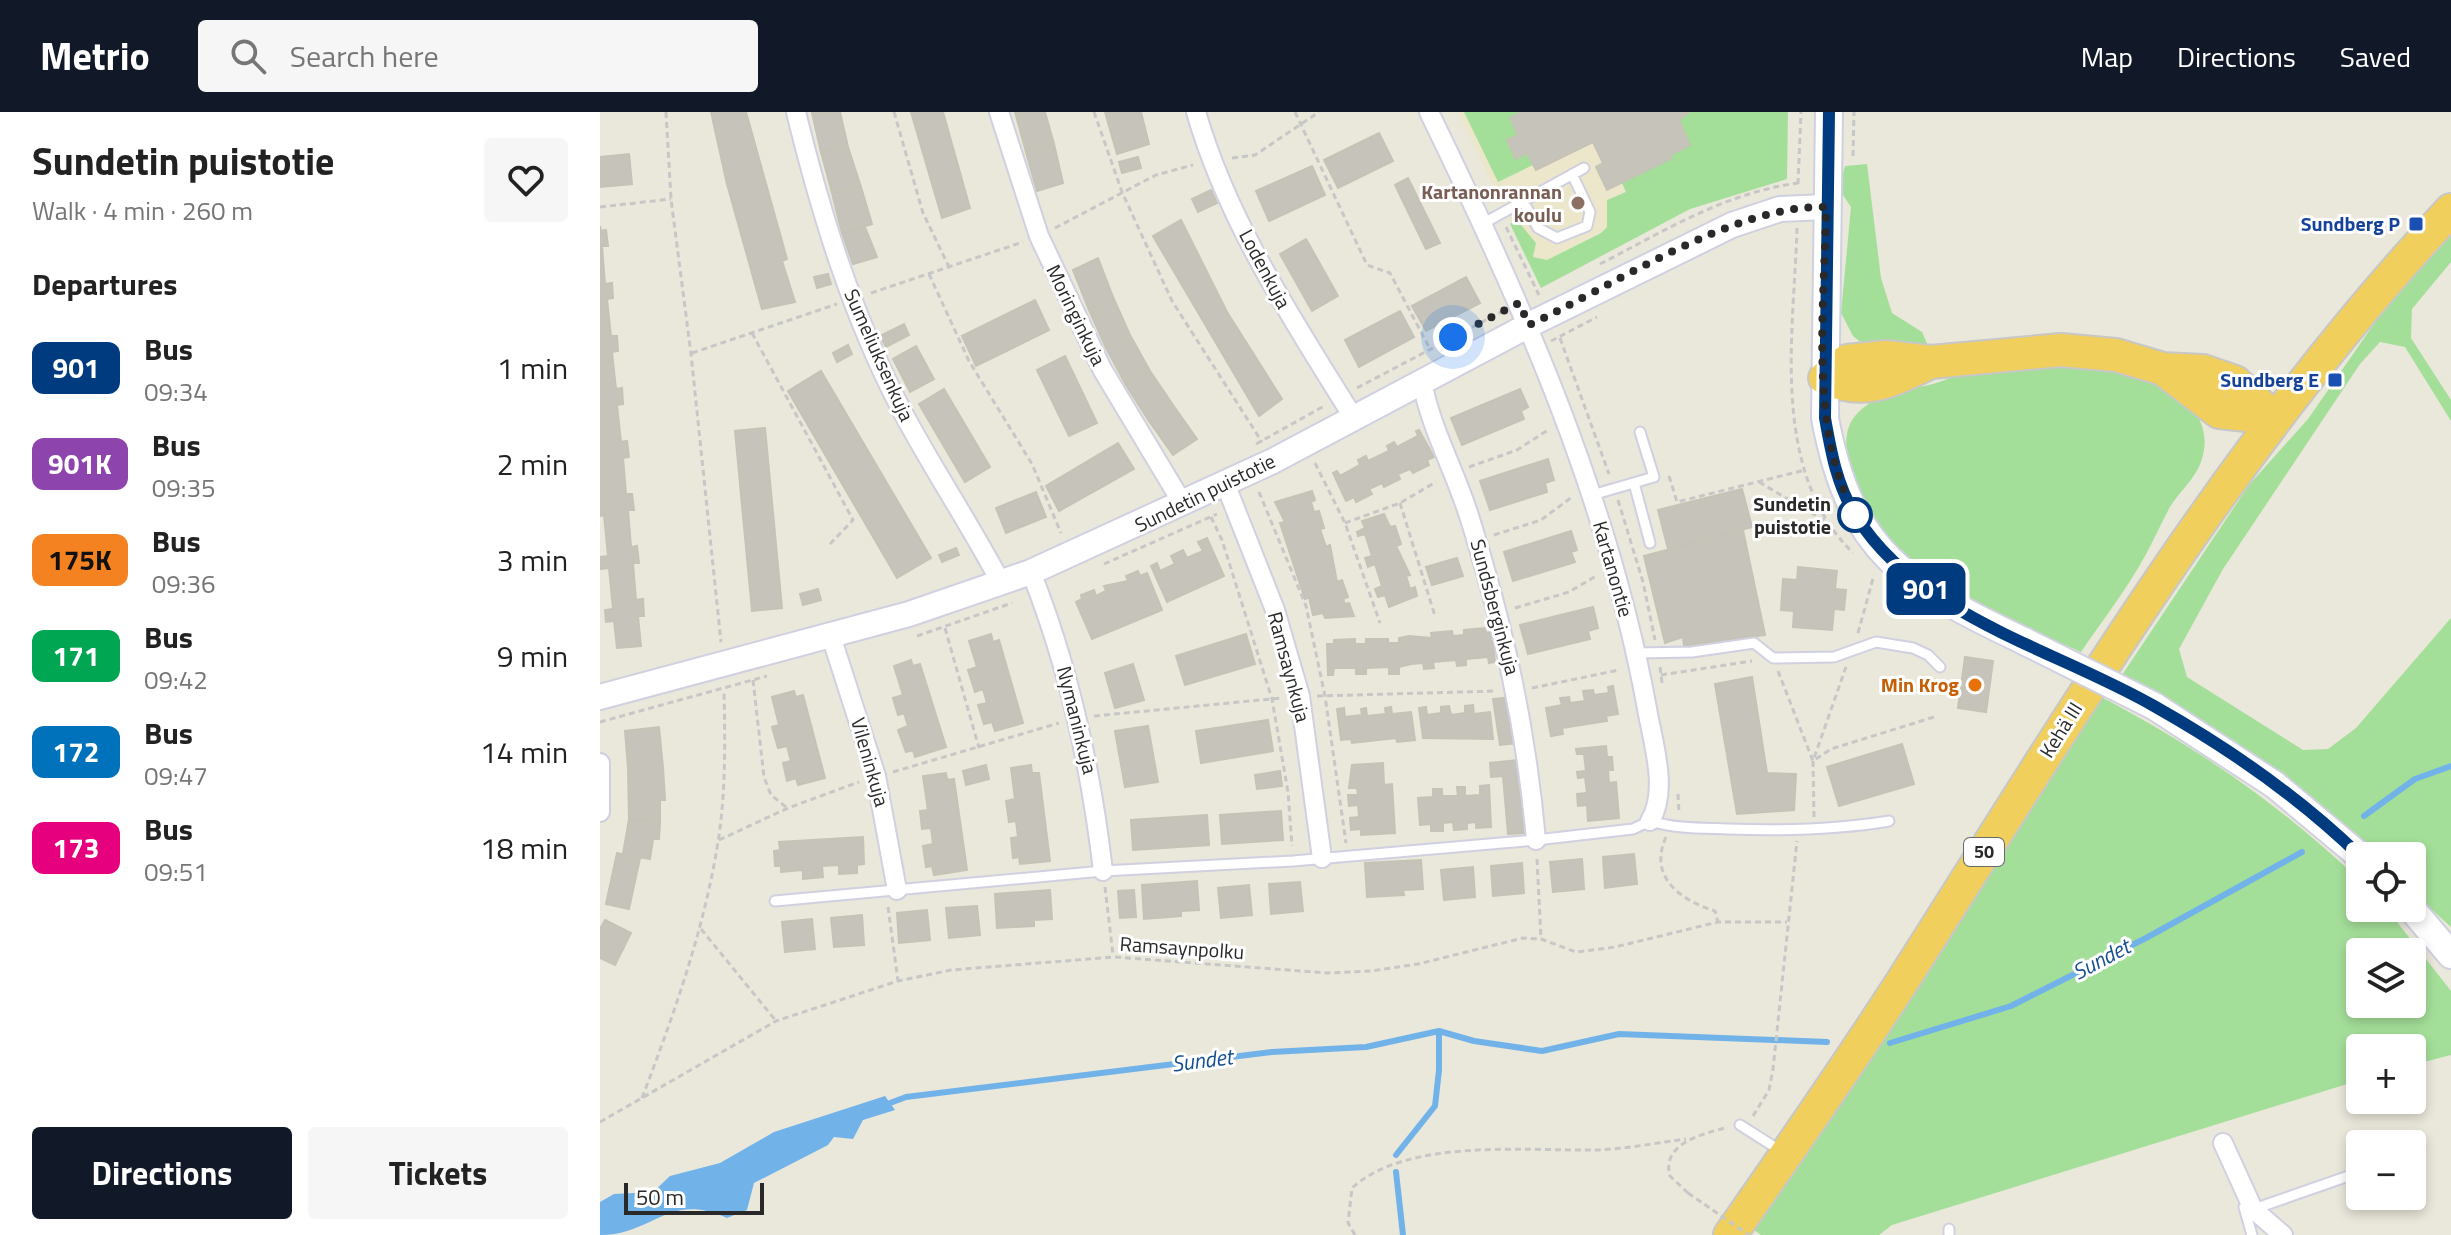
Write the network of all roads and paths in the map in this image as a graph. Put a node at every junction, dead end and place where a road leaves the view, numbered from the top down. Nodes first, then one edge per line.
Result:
1 (666, 112) edge
2 (796, 112) edge
3 (894, 112) edge
4 (999, 112) edge
5 (1094, 112) edge
6 (1196, 112) edge
7 (1295, 112) edge
8 (1319, 112) edge
9 (1801, 112) edge
10 (1829, 112) edge
11 (1854, 112) edge
12 (1434, 116) edge
13 (1301, 126) junction
14 (1853, 158) dead end
15 (1210, 161) junction
16 (1584, 168) dead end
17 (1572, 174) junction
18 (1122, 192) junction
19 (671, 199) junction
20 (1523, 201) junction
21 (600, 207) edge
22 (1826, 207) junction
23 (2451, 210) edge
24 (1482, 224) junction
25 (1039, 236) junction
26 (1596, 266) dead end
27 (949, 267) junction
28 (929, 274) junction
29 (1540, 296) dead end
30 (853, 299) junction
31 (1524, 314) junction
32 (752, 333) junction
33 (1430, 349) junction
34 (691, 354) junction
35 (1825, 378) junction
36 (1422, 382) junction
37 (1346, 407) junction
38 (2274, 418) junction
39 (1640, 432) dead end
40 (1248, 448) dead end
41 (1267, 451) junction
42 (1315, 463) dead end
43 (1649, 463) junction
44 (1805, 470) dead end
45 (1609, 475) dead end
46 (1759, 481) junction
47 (1225, 483) junction
48 (1634, 483) junction
49 (1591, 492) junction
50 (1400, 503) dead end
51 (1183, 504) junction
52 (1211, 517) dead end
53 (1828, 523) dead end
54 (1050, 540) dead end
55 (1477, 541) junction
56 (1650, 543) dead end
57 (830, 544) dead end
58 (1614, 570) junction
59 (1031, 572) junction
60 (1875, 573) dead end
61 (1001, 583) junction
62 (1500, 612) junction
63 (1435, 616) dead end
64 (1380, 623) dead end
65 (945, 628) dead end
66 (831, 636) junction
67 (734, 638) dead end
68 (1852, 653) junction
69 (1773, 658) junction
70 (1638, 660) junction
71 (1659, 664) dead end
72 (1940, 667) dead end
73 (1661, 675) dead end
74 (753, 680) dead end
75 (1518, 691) junction
76 (1300, 696) junction
77 (600, 697) edge
78 (1272, 699) junction
79 (1078, 717) junction
80 (1934, 717) dead end
81 (600, 722) edge
82 (979, 748) junction
83 (1813, 761) junction
84 (600, 763) edge
85 (876, 776) junction
86 (788, 808) junction
87 (600, 812) edge
88 (1650, 821) junction
89 (1889, 821) dead end
90 (1798, 831) junction
91 (1666, 837) dead end
92 (719, 840) junction
93 (1536, 840) junction
94 (2346, 844) edge
95 (1322, 858) junction
96 (1293, 861) junction
97 (1103, 871) junction
98 (891, 890) junction
99 (775, 901) dead end
100 (1718, 922) junction
101 (1787, 922) junction
102 (2423, 922) edge
103 (701, 929) junction
104 (1541, 939) junction
105 (2451, 955) edge
106 (1114, 957) junction
107 (898, 981) junction
108 (776, 1021) junction
109 (642, 1098) junction
110 (600, 1122) edge
111 (1740, 1125) junction
112 (1686, 1139) junction
113 (2223, 1143) joint
114 (1786, 1155) junction
115 (2346, 1177) edge
116 (2253, 1209) junction
117 (1355, 1235) edge
118 (1730, 1235) edge
119 (1749, 1235) edge
120 (2252, 1235) edge
121 (2283, 1235) edge

1 - 19 path
2 - 30 street, Sumeliuksenkuja
3 - 27 path
4 - 25 street, Moringinkuja
5 - 18 path
6 - 15 street, Lodenkuja
7 - 13 path
8 - 13 path
9 - 26 path
10 - 22 main road
11 - 14 path
12 - 24 street, Kartanontie
13 - 15 path
13 - 33 path
15 - 18 path
15 - 37 street, Lodenkuja
16 - 17 lane
17 - 20 lane
17 - 20 lane
18 - 25 path
18 - 41 path
19 - 21 path
19 - 34 path
20 - 24 lane
22 - 31 street, Sundetin puistotie
22 - 35 main road
23 - 38 highway, Kehä III / 50
24 - 31 street, Kartanontie
25 - 27 path
25 - 51 street, Moringinkuja
27 - 28 path
28 - 30 path
28 - 54 path
29 - 31 path
30 - 32 path
30 - 61 street, Sumeliuksenkuja
31 - 33 path
31 - 36 street, Sundetin puistotie
31 - 49 street, Kartanontie
32 - 34 path
32 - 57 path
33 - 37 path
34 - 67 path
35 - 38 highway
35 - 94 main road, bridge
36 - 37 street, Sundetin puistotie
36 - 55 street, Sundsberginkuja
37 - 41 street, Sundetin puistotie
37 - 41 path
38 - 114 highway, Kehä III / 50
39 - 43 lane
40 - 41 path
41 - 47 street, Sundetin puistotie
42 - 64 path
43 - 45 path
43 - 46 path
43 - 48 lane
44 - 46 path
46 - 53 path
47 - 51 street, Sundetin puistotie
47 - 76 street, Ramsaynkuja
48 - 49 lane
48 - 56 lane
49 - 55 path
49 - 58 street, Kartanontie
50 - 63 path
51 - 59 street, Sundetin puistotie
52 - 78 path
55 - 62 street, Sundsberginkuja
58 - 62 path
58 - 70 street, Kartanontie
59 - 61 street, Sundetin puistotie
59 - 79 street, Nymaninkuja
60 - 68 path
61 - 66 street, Sundetin puistotie
62 - 75 street, Sundsberginkuja
65 - 82 path
66 - 77 street, Sundetin puistotie
66 - 85 street, Vileninkuja
68 - 69 lane
68 - 72 lane
68 - 83 path
69 - 70 lane
69 - 73 path
69 - 83 path
70 - 71 path
70 - 75 path
70 - 88 street, Kartanontie
74 - 86 path
75 - 76 path
75 - 93 street, Sundsberginkuja
76 - 78 path
76 - 95 street, Ramsaynkuja
78 - 79 path
78 - 96 path
79 - 82 path
79 - 97 street, Nymaninkuja
80 - 83 path
81 - 92 path
82 - 85 path
83 - 90 path
84 - 87 street
85 - 86 path
85 - 98 street, Vileninkuja
86 - 92 path
88 - 90 lane
88 - 93 lane
89 - 90 lane
90 - 101 path
91 - 100 path
92 - 103 path
93 - 95 lane
93 - 104 path
95 - 96 lane
96 - 97 lane
97 - 98 lane
97 - 106 path
98 - 99 lane
98 - 107 path
100 - 101 path, Ramsaynpolku
100 - 104 path, Ramsaynpolku
101 - 111 path
102 - 105 main road
103 - 108 path
103 - 109 path
104 - 106 path, Ramsaynpolku
106 - 107 path, Ramsaynpolku
107 - 108 path, Ramsaynpolku
108 - 109 path, Ramsaynpolku
109 - 110 path, Ramsaynpolku
111 - 112 path
111 - 114 lane
112 - 117 path
112 - 119 path, bridge
113 - 116 street
113 - 120 lane
114 - 118 highway, Kehä III / 50
115 - 116 lane
116 - 121 street

